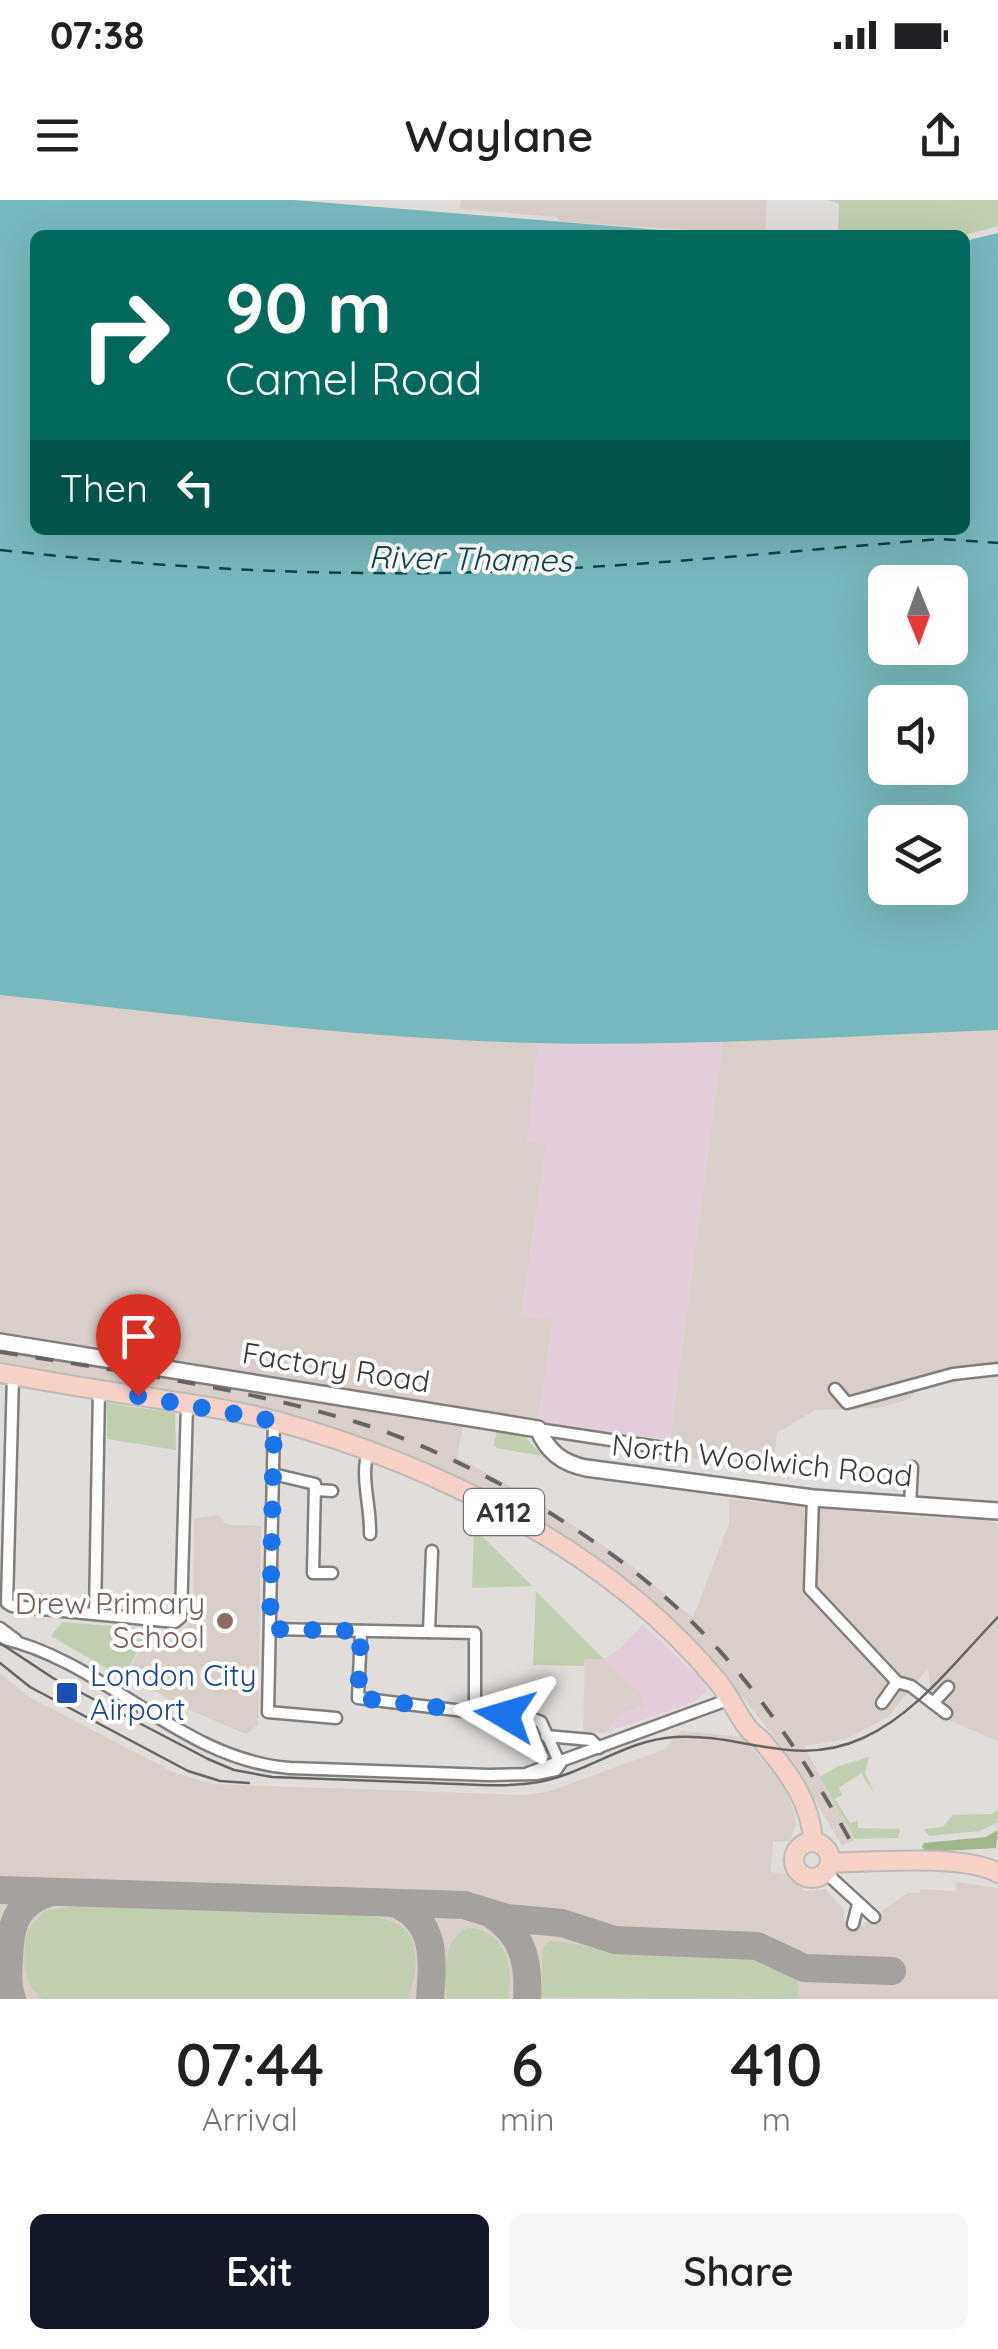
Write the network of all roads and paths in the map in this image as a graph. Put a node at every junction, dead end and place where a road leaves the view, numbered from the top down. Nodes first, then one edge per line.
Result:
1 (0, 1342) edge
2 (998, 1369) edge
3 (6, 1374) edge
4 (835, 1389) dead end
5 (99, 1390) junction
6 (186, 1404) junction
7 (274, 1421) junction
8 (538, 1429) junction
9 (664, 1448) dead end
10 (368, 1451) junction
11 (912, 1467) dead end
12 (273, 1474) junction
13 (315, 1490) junction
14 (332, 1490) dead end
15 (812, 1498) junction
16 (910, 1506) junction
17 (998, 1511) edge
18 (5, 1515) edge
19 (370, 1534) dead end
20 (432, 1551) dead end
21 (332, 1573) dead end
22 (95, 1614) junction
23 (0, 1628) edge
24 (270, 1629) junction
25 (361, 1631) junction
26 (429, 1632) junction
27 (0, 1638) edge
28 (17, 1641) junction
29 (897, 1682) junction
30 (948, 1687) dead end
31 (731, 1699) junction
32 (882, 1703) dead end
33 (933, 1703) junction
34 (475, 1711) junction
35 (946, 1713) dead end
36 (336, 1718) dead end
37 (546, 1736) junction
38 (565, 1739) junction
39 (599, 1748) junction
40 (553, 1749) junction
41 (560, 1764) junction
42 (813, 1842) junction
43 (994, 1867) edge
44 (828, 1868) junction
45 (860, 1905) junction
46 (874, 1917) dead end
47 (853, 1924) dead end

1 - 8 street, Factory Road
2 - 4 street
3 - 5 main road, A112
3 - 18 street
5 - 6 main road, A112
5 - 22 street
6 - 7 main road, A112
6 - 22 street
7 - 10 main road, A112
7 - 12 street
8 - 9 street, Factory Road
8 - 15 street, North Woolwich Road
10 - 19 street
10 - 31 main road, A112
11 - 16 street
12 - 13 street
12 - 24 street
13 - 14 street
13 - 21 street
15 - 16 street, North Woolwich Road
15 - 29 street
16 - 17 street, North Woolwich Road
18 - 22 street
20 - 26 street
23 - 28 street
24 - 25 street
24 - 36 street
25 - 26 street
25 - 34 street
26 - 34 street
27 - 28 street
28 - 41 street
29 - 32 street
29 - 33 street
30 - 33 street
31 - 39 street
31 - 42 main road, A112
33 - 35 street
34 - 37 street
37 - 38 street
37 - 40 street
38 - 39 street
38 - 40 street
39 - 41 street
40 - 41 street
42 - 44 main road, A112
42 - 44 main road
43 - 44 main road
44 - 45 street
45 - 46 street
45 - 47 street

